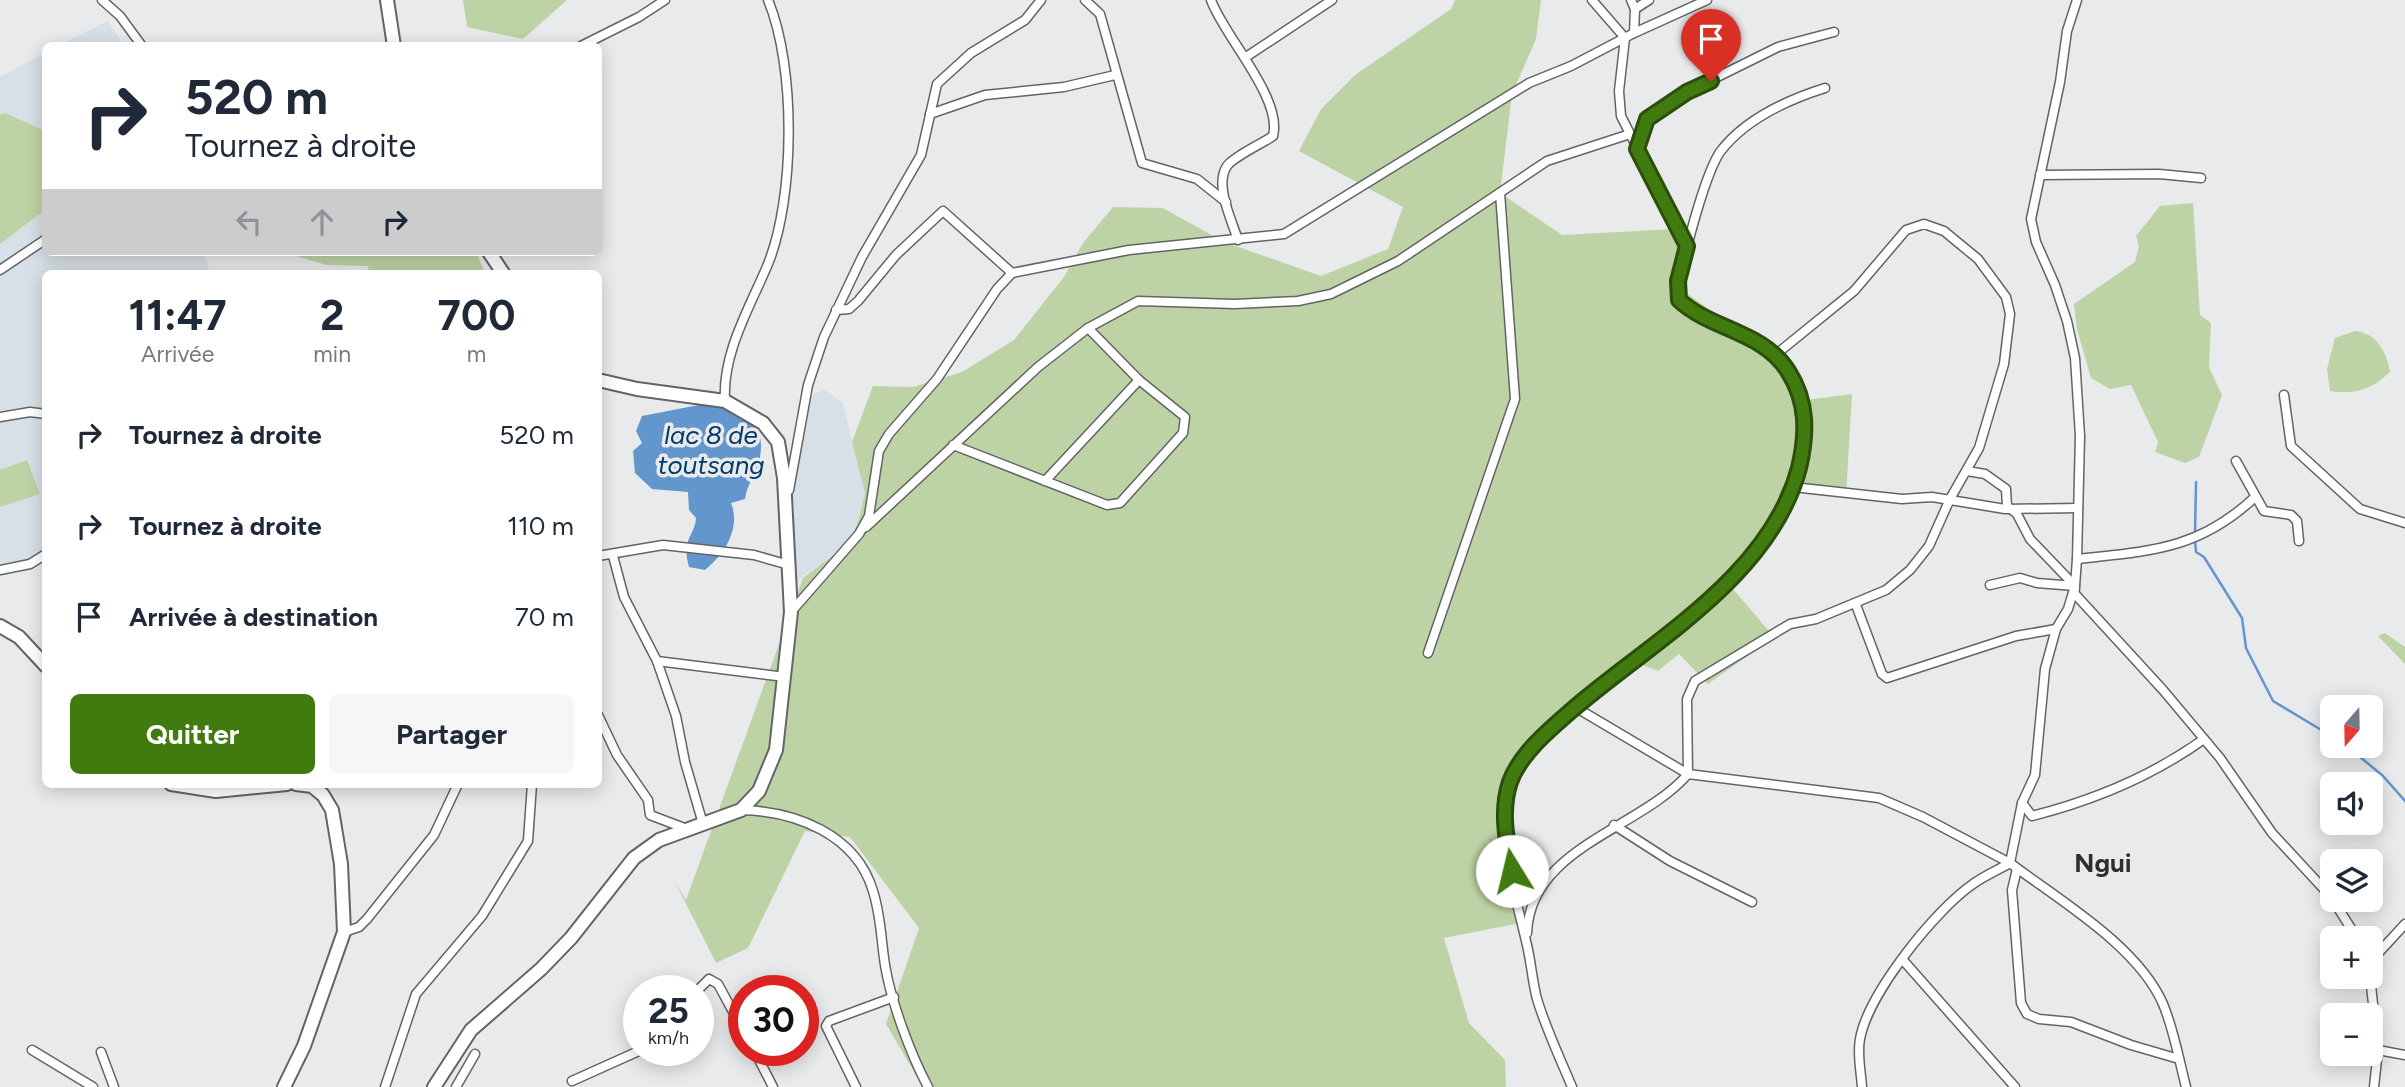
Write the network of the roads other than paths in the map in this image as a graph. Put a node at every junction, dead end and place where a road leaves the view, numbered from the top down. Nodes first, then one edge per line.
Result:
1 (102, 0) edge
2 (387, 0) edge
3 (665, 0) edge
4 (768, 0) edge
5 (1041, 0) edge
6 (1085, 0) edge
7 (1211, 0) edge
8 (1332, 0) edge
9 (1592, 0) edge
10 (1631, 0) edge
11 (1649, 0) edge
12 (1707, 0) edge
13 (2077, 0) edge
14 (1635, 9) junction
15 (1834, 32) dead end
16 (1634, 33) junction
17 (1625, 38) junction
18 (139, 42) edge
19 (393, 42) edge
20 (589, 42) edge
21 (1246, 57) junction
22 (1115, 75) junction
23 (1825, 88) dead end
24 (930, 114) junction
25 (1630, 134) junction
26 (1637, 149) junction
27 (2040, 175) junction
28 (2201, 178) dead end
29 (1500, 193) junction
30 (1226, 202) junction
31 (1238, 240) junction
32 (42, 242) edge
33 (1687, 246) junction
34 (0, 270) edge
35 (1012, 273) junction
36 (836, 310) junction
37 (1088, 328) junction
38 (1774, 356) junction
39 (1139, 380) junction
40 (602, 381) edge
41 (2284, 395) dead end
42 (725, 401) junction
43 (42, 414) edge
44 (0, 417) edge
45 (953, 445) junction
46 (2236, 461) dead end
47 (1967, 471) junction
48 (1045, 481) junction
49 (1793, 487) junction
50 (2254, 498) junction
51 (1950, 499) junction
52 (2078, 508) junction
53 (2013, 509) junction
54 (784, 517) junction
55 (2405, 523) edge
56 (859, 534) junction
57 (2298, 541) dead end
58 (42, 556) edge
59 (602, 556) edge
60 (613, 556) junction
61 (2077, 559) junction
62 (789, 565) junction
63 (0, 570) edge
64 (1990, 585) dead end
65 (2075, 586) junction
66 (1856, 605) junction
67 (791, 612) junction
68 (0, 626) edge
69 (2056, 629) junction
70 (1428, 653) dead end
71 (657, 661) junction
72 (42, 662) edge
73 (785, 677) junction
74 (1575, 708) junction
75 (602, 723) edge
76 (2204, 739) junction
77 (1688, 775) junction
78 (197, 788) edge
79 (246, 788) edge
80 (314, 788) edge
81 (457, 788) edge
82 (532, 788) edge
83 (2022, 803) junction
84 (741, 810) junction
85 (703, 824) junction
86 (1614, 825) junction
87 (690, 830) junction
88 (2014, 866) junction
89 (2320, 885) edge
90 (1752, 902) dead end
91 (2405, 924) edge
92 (344, 932) junction
93 (1527, 943) junction
94 (2383, 948) edge
95 (1902, 959) junction
96 (714, 982) edge
97 (894, 997) junction
98 (728, 1002) edge
99 (32, 1050) dead end
100 (2383, 1051) edge
101 (101, 1052) dead end
102 (475, 1054) dead end
103 (2405, 1055) edge
104 (623, 1058) edge
105 (2179, 1059) junction
106 (763, 1066) edge
107 (2376, 1066) edge
108 (572, 1081) dead end
109 (93, 1087) edge
110 (114, 1087) edge
111 (284, 1087) edge
112 (385, 1087) edge
113 (434, 1087) edge
114 (456, 1087) edge
115 (774, 1087) edge
116 (856, 1087) edge
117 (928, 1087) edge
118 (1572, 1087) edge
119 (1862, 1087) edge
120 (2015, 1087) edge
121 (2186, 1087) edge
122 (2374, 1087) edge

1 - 18 street
2 - 19 street
3 - 20 street
4 - 42 street
5 - 24 street
6 - 22 street
7 - 21 street
8 - 21 street
9 - 17 street
10 - 14 street
11 - 14 street
12 - 16 street
13 - 27 street
14 - 16 street
15 - 26 street
16 - 17 street
17 - 25 street
17 - 31 street
21 - 30 street
22 - 24 street
22 - 30 street
23 - 33 street
24 - 36 street
25 - 26 street
25 - 29 street
26 - 33 street
27 - 28 street
27 - 52 street
29 - 37 street
29 - 70 street
30 - 31 street
31 - 35 street
32 - 34 street
33 - 38 street
35 - 36 street
35 - 56 street
36 - 54 street
37 - 39 street
37 - 45 street
38 - 47 street
38 - 49 street
39 - 48 street
39 - 48 street
40 - 42 street
41 - 55 street
42 - 54 street
43 - 44 street
45 - 48 street
45 - 56 street
46 - 50 street
47 - 51 street
47 - 53 street
49 - 51 street
49 - 74 street
50 - 57 street
50 - 61 street
51 - 53 street
51 - 66 street
52 - 53 street
52 - 61 street
53 - 65 street
54 - 62 street
56 - 67 street
58 - 63 street
59 - 60 street
60 - 62 street
60 - 71 street
61 - 65 street
62 - 67 street
64 - 65 street
65 - 69 street
65 - 76 street
66 - 69 street
66 - 77 street
67 - 73 street
68 - 72 street
69 - 83 street
71 - 73 street
71 - 85 street
73 - 84 street
74 - 77 street
74 - 93 street
75 - 87 street
76 - 83 street
76 - 89 street
77 - 86 street
77 - 88 street
78 - 79 street
80 - 92 street
81 - 92 street
82 - 112 street
83 - 88 street
84 - 85 street
84 - 97 street
85 - 87 street
86 - 90 street
86 - 93 street
87 - 113 street
88 - 95 street
88 - 105 street
88 - 105 street
91 - 94 street
92 - 111 street
93 - 118 street
95 - 119 street
95 - 120 street
96 - 98 street
97 - 116 street
97 - 117 street
99 - 109 street
100 - 103 street
101 - 110 street
102 - 114 street
104 - 108 street
105 - 121 street
106 - 115 street
107 - 122 street

